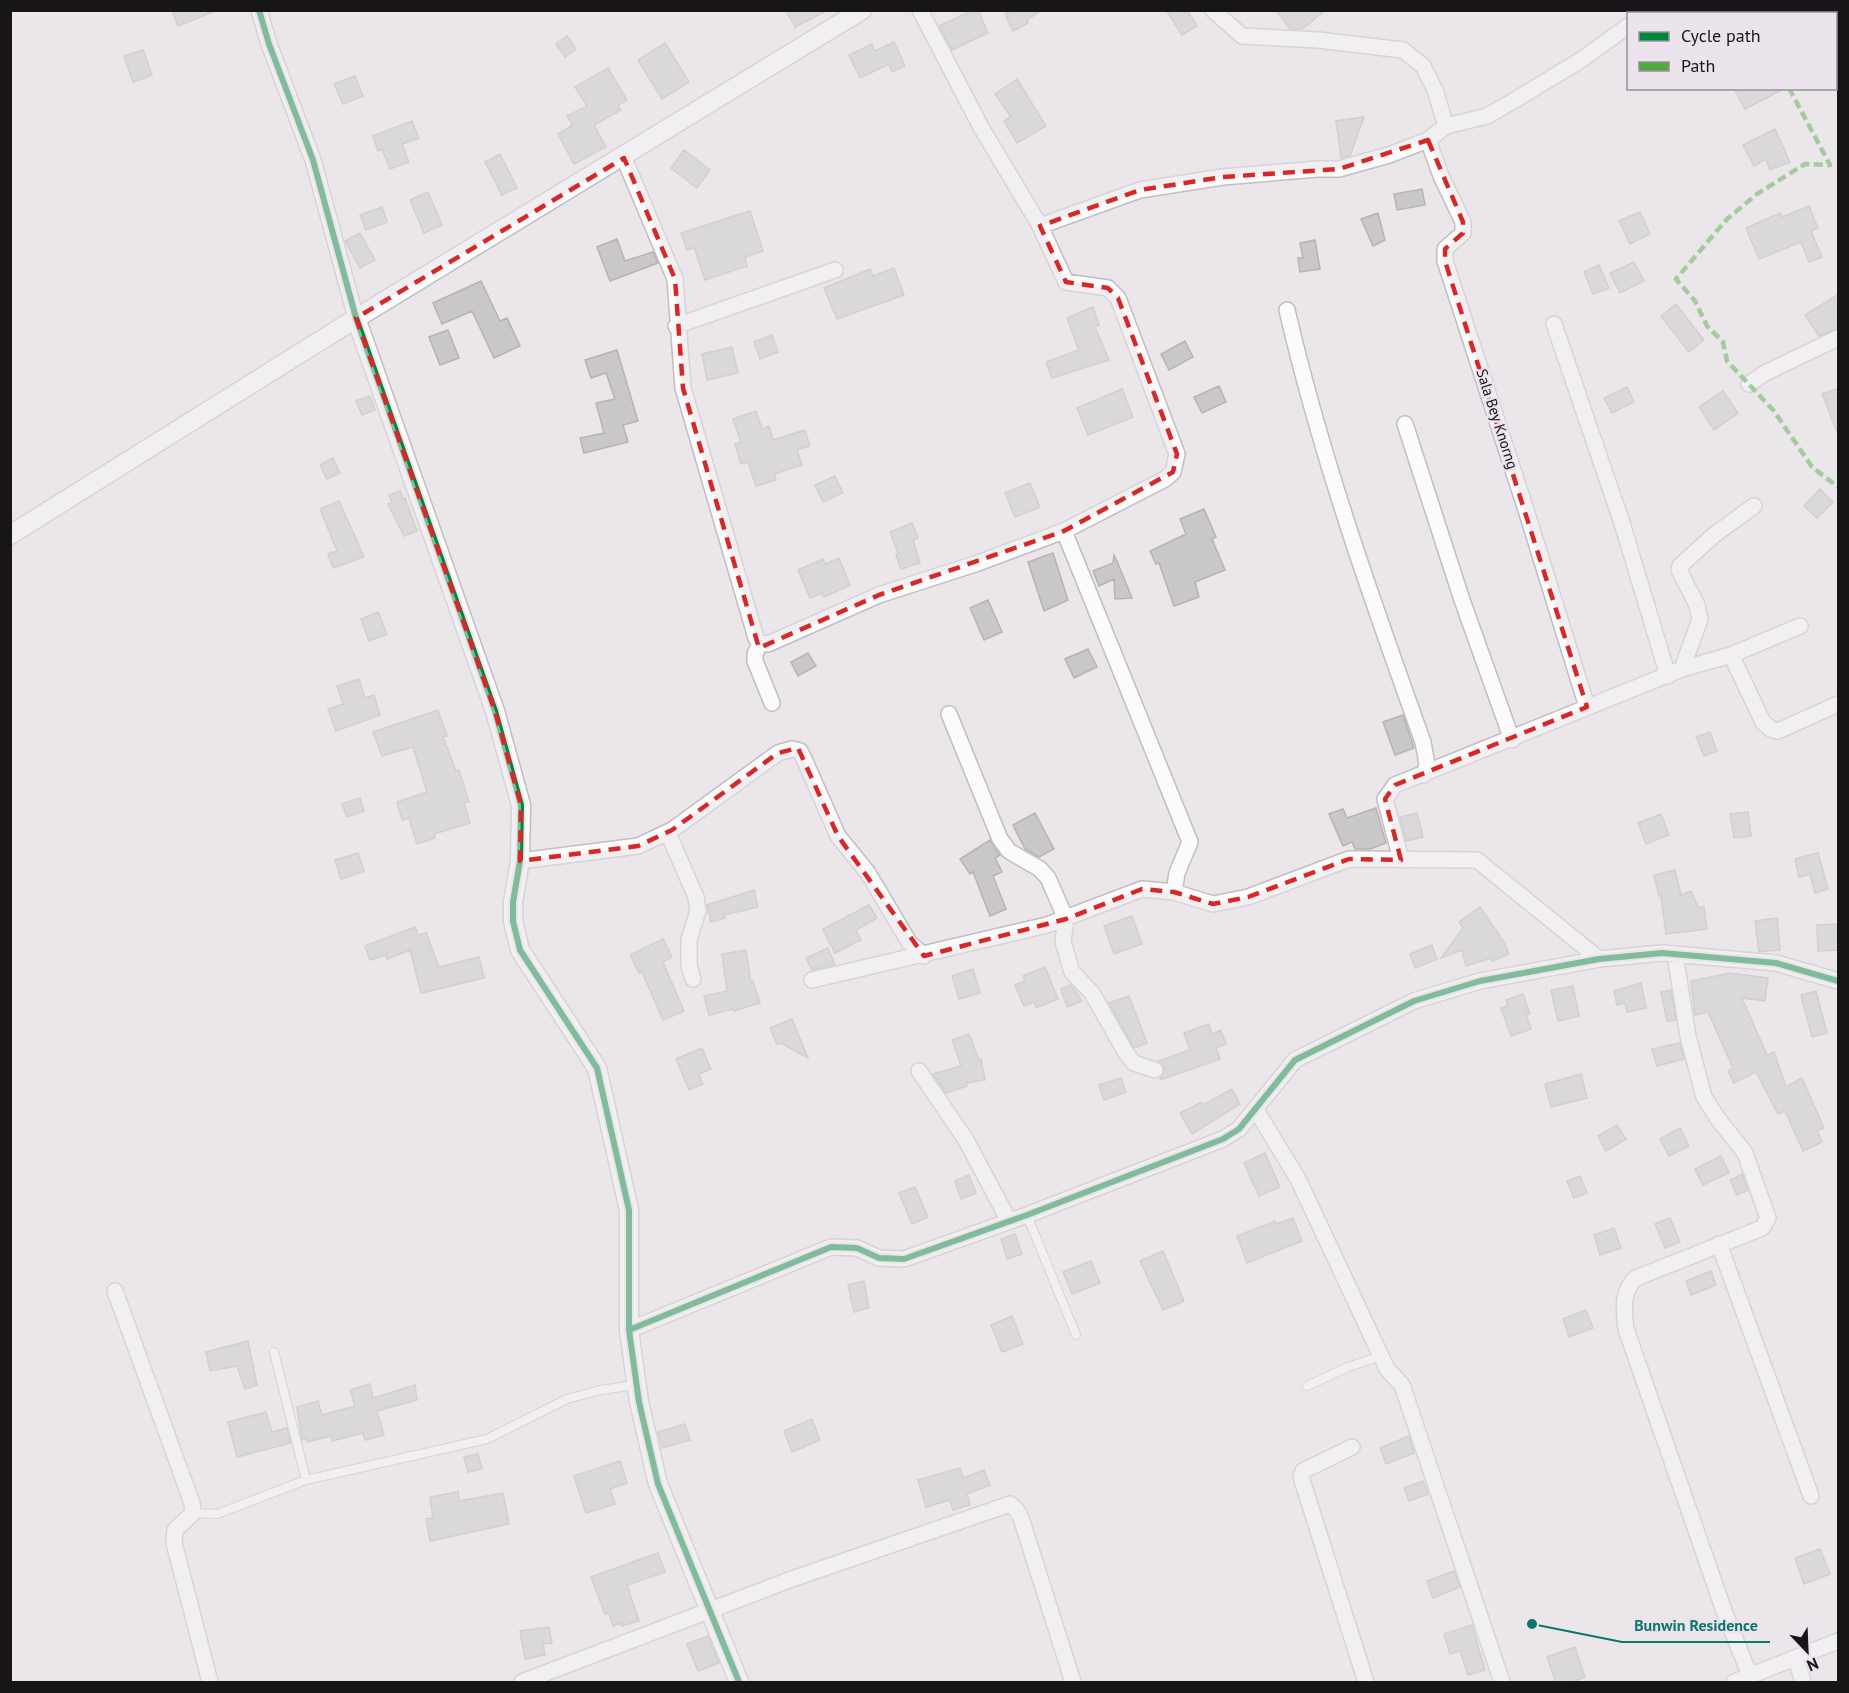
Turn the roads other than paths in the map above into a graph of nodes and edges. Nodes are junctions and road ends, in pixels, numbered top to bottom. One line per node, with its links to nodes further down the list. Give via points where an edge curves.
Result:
1 (259, 10): 12 (street, via 313,160)
2 (920, 10): 9 (street, via 982,129)
3 (1213, 10): 6 (street, via 1242,36 1403,50 1423,66 1436,90)
4 (861, 11): 8 (street)
5 (1627, 27): 6 (street, via 1487,116)
6 (1446, 126): 7 (street)
7 (1428, 140): 9 (street, via 1339,169 1223,177 1140,190); 27 (street, Sala Bey Knorng, via 1463,222 1463,233 1445,249 1445,261)
8 (624, 158): 12 (street); 14 (street, via 675,279)
9 (1040, 226): 19 (street, via 1066,282 1108,288 1118,298 1177,454 1173,472 1165,479)
10 (835, 270): 14 (street)
11 (1287, 310): 30 (street, via 1303,379 1353,543 1423,742 1427,764)
12 (352, 321): 20 (street); 33 (street, via 495,711 521,805)
13 (1554, 324): 24 (street)
14 (676, 326): 22 (street, via 687,408)
15 (1839, 338): 16 (street)
16 (1749, 384)
17 (1405, 424): 29 (street)
18 (1754, 506): 24 (street, via 1680,566 1700,619)
19 (1064, 531): 22 (street, via 879,595 773,642); 34 (street, via 1190,843 1177,873)
20 (10, 535)
21 (1800, 626): 23 (street)
22 (760, 643): 25 (street, via 755,660)
23 (1731, 655): 24 (street); 26 (street, via 1763,722 1771,729 1784,731)
24 (1675, 673): 27 (street)
25 (772, 703)
26 (1839, 704)
27 (1587, 707): 29 (street)
28 (949, 714): 35 (street, via 1000,839 1009,851 1044,873)
29 (1512, 740): 30 (street)
30 (1424, 776): 32 (street, via 1395,785 1384,799)
31 (668, 832): 33 (street, via 638,846); 37 (street, via 778,753 792,749 800,752 838,836 868,873 909,942); 39 (street, via 696,897 698,911 689,939)
32 (1401, 860): 34 (street, via 1349,859 1248,897 1213,904); 38 (street, via 1477,860)
33 (520, 861): 49 (street, via 513,902 520,950 597,1068 629,1210)
34 (1174, 892): 35 (street, via 1142,889)
35 (1066, 919): 37 (street); 42 (street, via 1063,942 1072,972 1092,993 1134,1063)
36 (1675, 954): 38 (street); 41 (street, via 1776,963); 47 (street, via 1688,1036 1704,1097 1745,1153 1768,1218 1762,1228)
37 (924, 956): 40 (street)
38 (1599, 959): 44 (street, via 1480,981 1414,1001 1295,1060)
39 (693, 979)
40 (812, 980)
41 (1839, 981)
42 (1155, 1070)
43 (919, 1071): 46 (street, via 966,1140)
44 (1256, 1110): 45 (street, via 1239,1129 1222,1139); 52 (street, via 1298,1179)
45 (1028, 1215): 46 (street); 50 (lane)
46 (1008, 1221): 49 (street, via 904,1259 879,1258 857,1248 831,1247)
47 (1719, 1244): 57 (street); 62 (street, via 1635,1278 1626,1291 1624,1312 1626,1329 1694,1527)
48 (115, 1291): 58 (street)
49 (629, 1330): 53 (street)
50 (1076, 1335)
51 (274, 1352): 56 (lane)
52 (1381, 1356): 54 (lane); 68 (street, via 1402,1385)
53 (636, 1385): 56 (lane, via 567,1399 487,1439); 59 (street, via 658,1484)
54 (1307, 1386)
55 (1352, 1447): 67 (street, via 1303,1471 1301,1477)
56 (306, 1479): 58 (lane, via 217,1514)
57 (1811, 1496)
58 (193, 1513): 63 (street, via 175,1530 174,1543)
59 (709, 1611): 64 (street); 65 (street); 66 (street, via 1010,1504 1021,1518)
60 (1839, 1641): 61 (street)
61 (1796, 1659): 62 (street); 70 (street)
62 (1750, 1676): 69 (street)
63 (210, 1683)
64 (522, 1683)
65 (740, 1683)
66 (1073, 1683)
67 (1366, 1683)
68 (1502, 1683)
69 (1734, 1683)
70 (1803, 1683)

